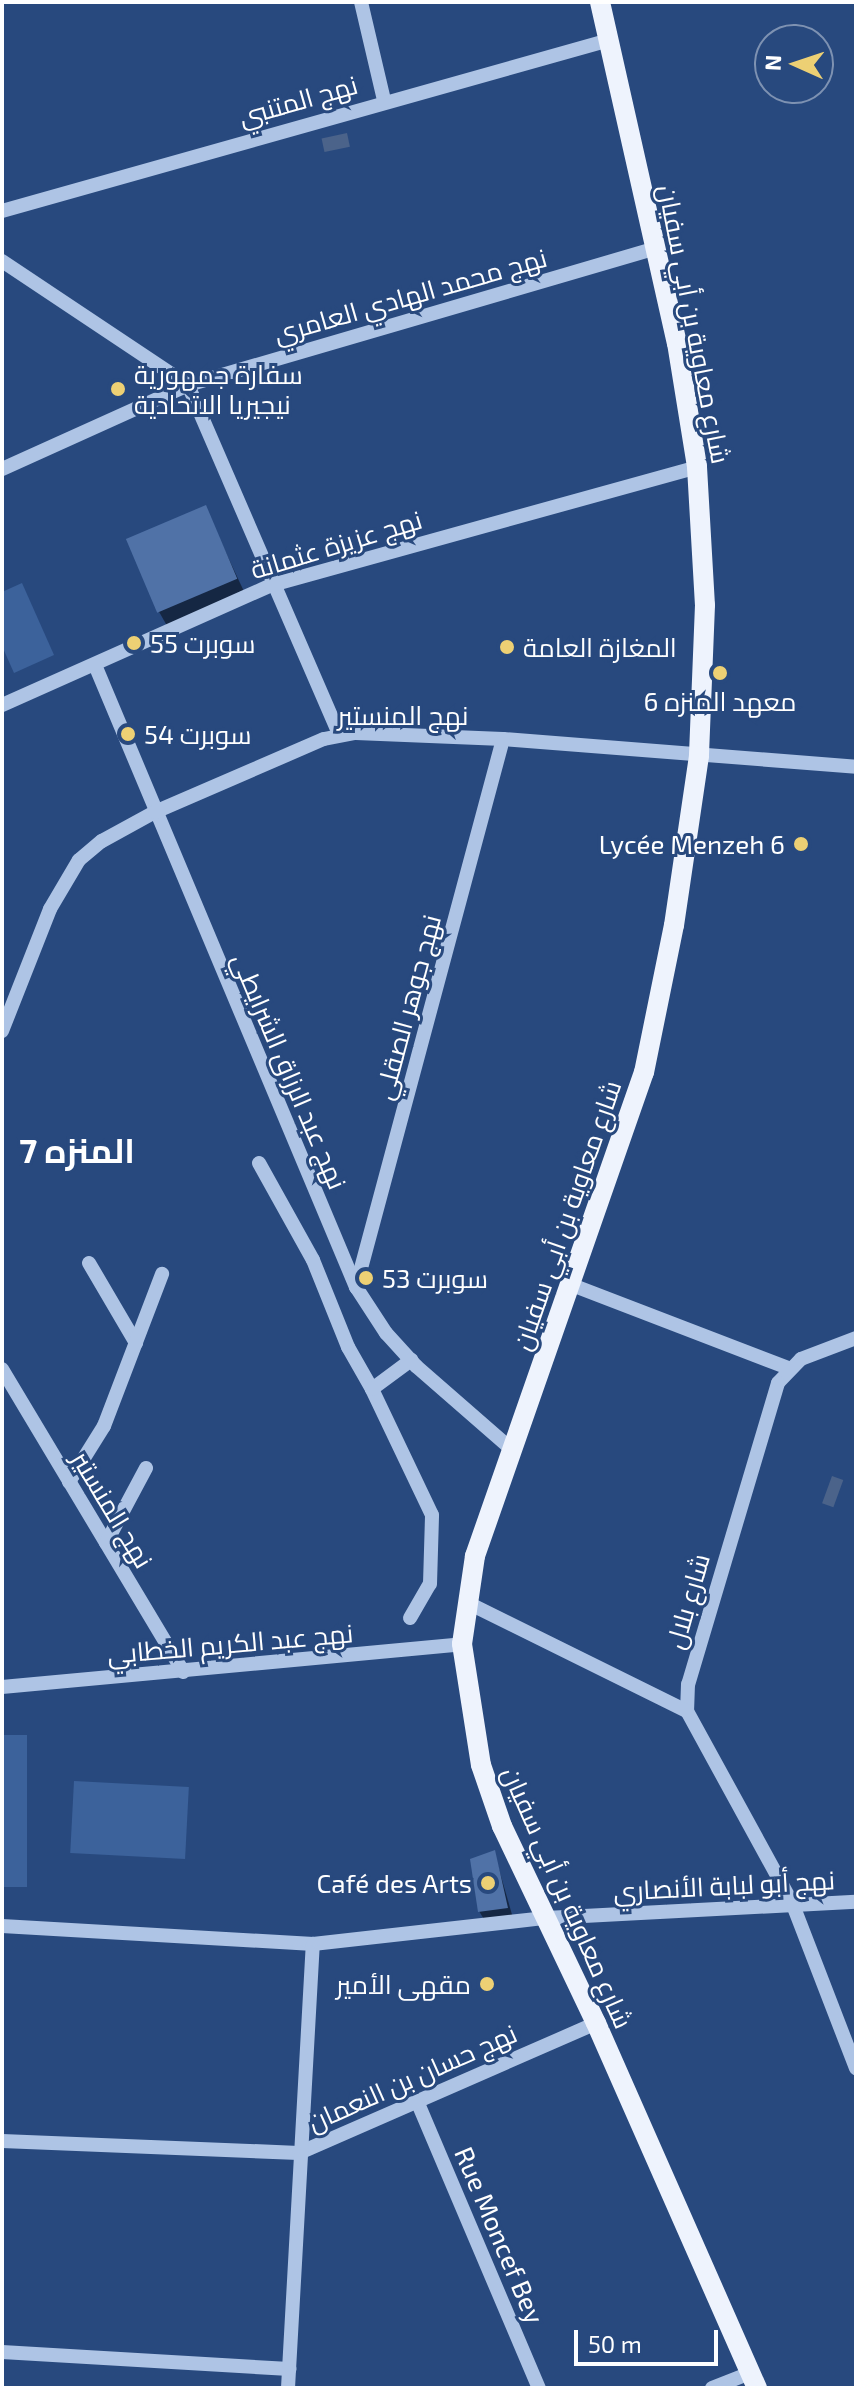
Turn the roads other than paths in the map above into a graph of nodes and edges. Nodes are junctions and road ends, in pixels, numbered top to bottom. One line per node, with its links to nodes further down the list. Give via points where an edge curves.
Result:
1 (361, 2): 4 (street)
2 (600, 2): 3 (main road, شارع معاوية بن أبي سفيان)
3 (609, 40): 4 (street, نهج المتنبي); 6 (main road, شارع معاوية بن أبي سفيان)
4 (384, 100): 5 (street, نهج المتنبي)
5 (2, 211)
6 (657, 248): 8 (street, نهج محمد الهادي العامري); 9 (main road, شارع معاوية بن أبي سفيان)
7 (5, 272): 8 (street)
8 (188, 385): 10 (street, نهج محمد الهادي العامري); 11 (street)
9 (697, 467): 11 (street, نهج عزيزة عثمانة); 16 (main road, شارع معاوية بن أبي سفيان, via 705,605)
10 (2, 469)
11 (272, 585): 12 (street, نهج عزيزة عثمانة); 14 (street)
12 (95, 665): 13 (street, نهج عزيزة عثمانة); 18 (street, نهج عبد الرزاق الشرايطي)
13 (2, 705)
14 (339, 734): 15 (street, نهج المنستير); 18 (street, نهج المنستير)
15 (503, 739): 16 (street, نهج المنستير); 24 (street, نهج جوهر الصقلي)
16 (699, 756): 17 (street, نهج المنستير); 23 (main road, شارع معاوية بن أبي سفيان, via 674,925 644,1072)
17 (856, 767)
18 (155, 812): 19 (street, نهج المنستير, via 102,841 62,882); 24 (street, نهج عبد الرزاق الشرايطي)
19 (2, 1031)
20 (259, 1163): 30 (street, via 313,1260 348,1347)
21 (89, 1263): 26 (street)
22 (162, 1274): 26 (street)
23 (572, 1285): 28 (street); 31 (main road, شارع معاوية بن أبي سفيان)
24 (356, 1287): 27 (street, نهج عبد الرزاق الشرايطي)
25 (856, 1338): 28 (street)
26 (136, 1343): 33 (street, via 104,1426)
27 (411, 1360): 30 (street); 31 (street, نهج عبد الرزاق الشرايطي)
28 (788, 1368): 40 (street, شارع بلال, via 778,1383 733,1529 688,1684)
29 (2, 1369): 33 (street, نهج المنستير)
30 (372, 1389): 36 (street, via 432,1515 430,1584)
31 (511, 1449): 35 (main road, شارع معاوية بن أبي سفيان)
32 (146, 1468): 34 (street)
33 (69, 1482): 34 (street, نهج المنستير)
34 (106, 1543): 38 (street, نهج المنستير)
35 (466, 1602): 37 (main road, شارع معاوية بن أبي سفيان); 40 (street)
36 (410, 1618)
37 (462, 1644): 38 (street, نهج عبد الكريم الخطابي); 43 (main road, شارع معاوية بن أبي سفيان, via 481,1765)
38 (183, 1672): 39 (street, نهج عبد الكريم الخطابي)
39 (2, 1687)
40 (687, 1711): 42 (street)
41 (856, 1902): 42 (street, نهج أبو لبابة الأنصاري)
42 (793, 1905): 43 (street, نهج أبو لبابة الأنصاري); 47 (street)
43 (546, 1918): 45 (street, نهج أبو لبابة الأنصاري); 46 (main road, شارع معاوية بن أبي سفيان)
44 (2, 1926): 45 (street, نهج أبو لبابة الأنصاري)
45 (313, 1944): 50 (street)
46 (596, 2023): 48 (street, نهج حسان بن النعمان); 53 (main road, شارع معاوية بن أبي سفيان)
47 (856, 2068)
48 (417, 2101): 50 (street, نهج حسان بن النعمان); 55 (street, Rue Moncef Bey)
49 (2, 2141): 50 (street, نهج حسان بن النعمان)
50 (299, 2153): 52 (street)
51 (2, 2352): 52 (street)
52 (289, 2369): 54 (street)
53 (754, 2380): 56 (street)
54 (288, 2388)
55 (539, 2388)
56 (712, 2388)

